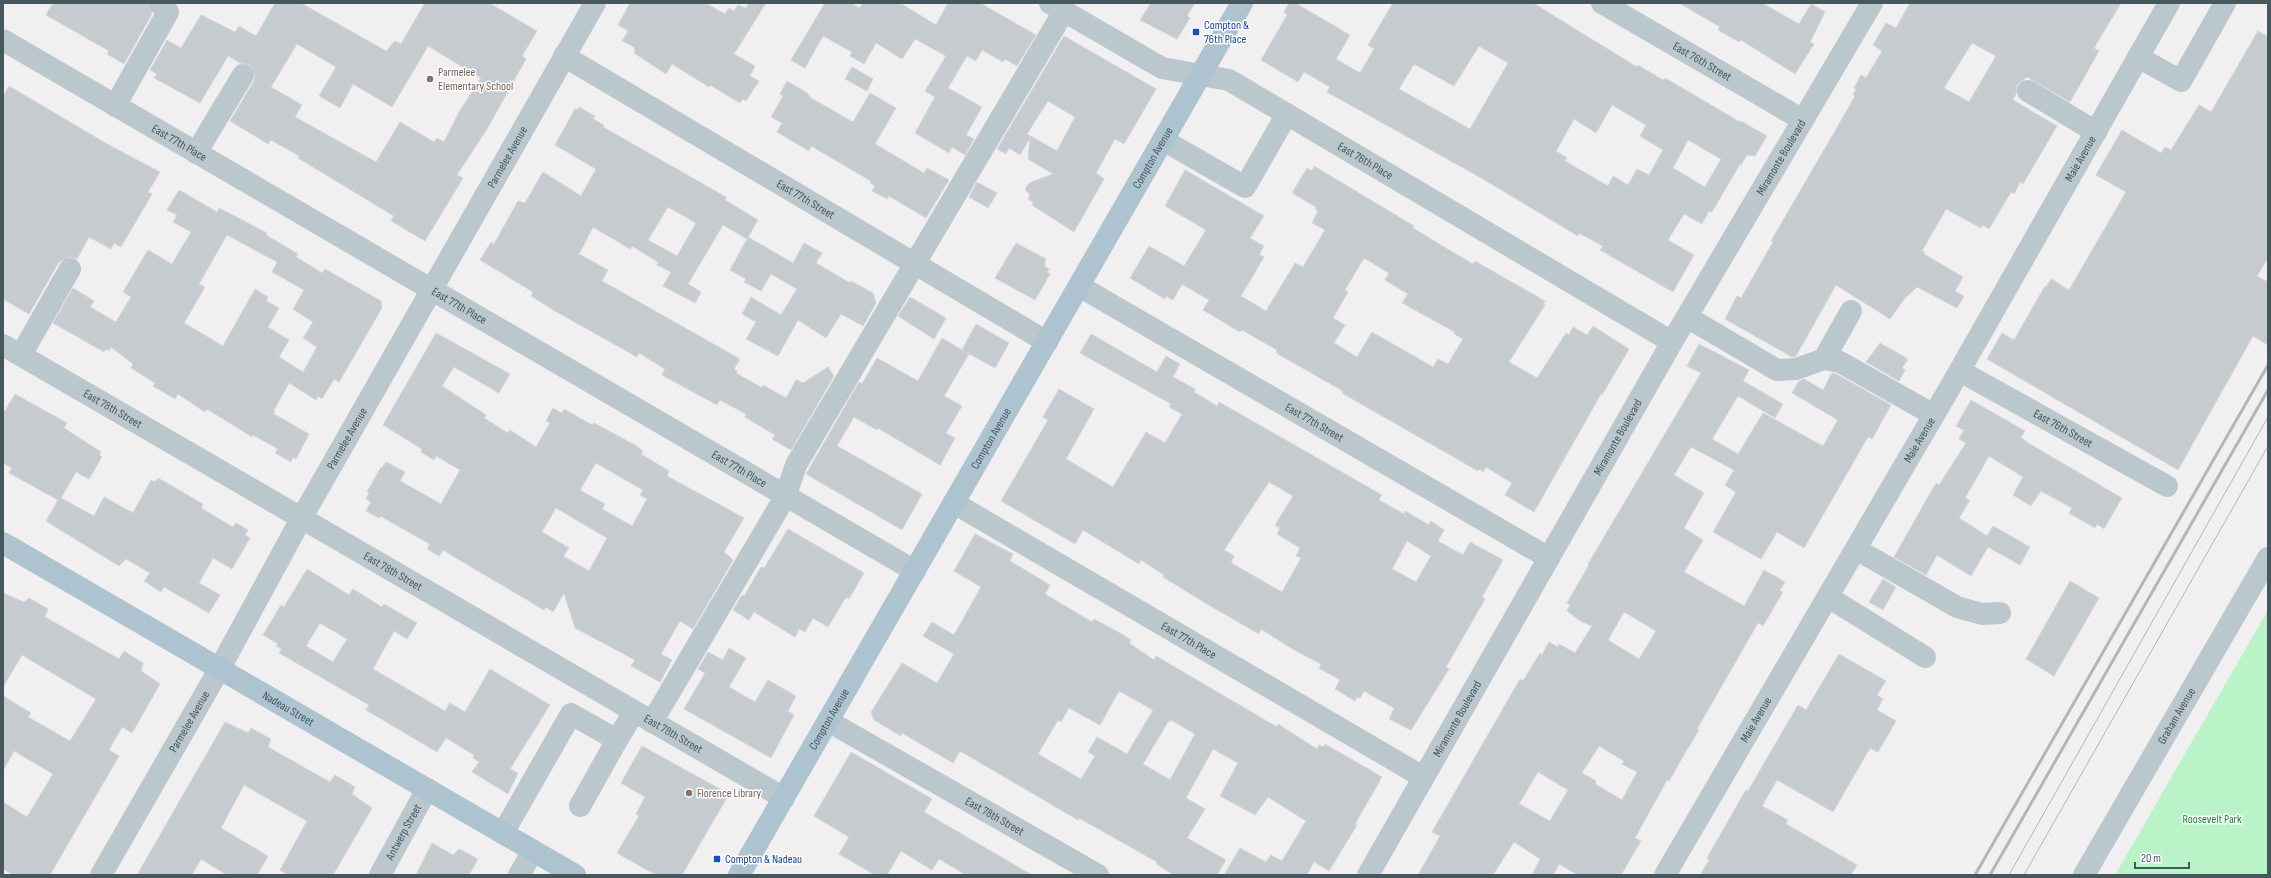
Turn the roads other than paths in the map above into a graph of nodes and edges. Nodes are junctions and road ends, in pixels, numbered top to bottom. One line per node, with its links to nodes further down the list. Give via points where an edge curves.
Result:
1 (159, 3): 15 (street, via 168,12)
2 (594, 3): 10 (street, Parmelee Avenue)
3 (1242, 3): 13 (main road, Compton Avenue)
4 (1602, 3): 17 (street, East 76th Street)
5 (1872, 3): 17 (street, Miramonte Boulevard)
6 (2169, 3): 11 (street, Maie Avenue)
7 (2225, 3): 11 (street, via 2181,81)
8 (1057, 7): 13 (street, East 76th Place, via 1162,68); 21 (street)
9 (3, 40): 15 (street, East 77th Place)
10 (564, 56): 21 (street, East 77th Street); 24 (street, Parmelee Avenue)
11 (2138, 57): 18 (street, Maie Avenue)
12 (243, 75): 20 (street)
13 (1201, 75): 16 (street, East 76th Place, via 1229,80); 19 (main road, Compton Avenue)
14 (2028, 91): 18 (street)
15 (115, 106): 20 (street, East 77th Place)
16 (1287, 114): 19 (street, via 1245,187); 28 (street, East 76th Place)
17 (1803, 120): 26 (street, Miramonte Boulevard)
18 (2096, 132): 31 (street, Maie Avenue)
19 (1163, 140): 23 (main road, Compton Avenue)
20 (196, 153): 24 (street, East 77th Place)
21 (915, 265): 27 (street, East 77th Street); 34 (street, via 796,465)
22 (70, 269): 29 (street)
23 (1079, 286): 27 (main road, Compton Avenue); 39 (street, East 77th Street)
24 (430, 290): 34 (street, East 77th Place); 36 (street, Parmelee Avenue)
25 (1851, 311): 30 (street)
26 (1686, 317): 28 (street, Miramonte Boulevard); 30 (street, via 1777,370 1796,369)
27 (1047, 342): 35 (main road, Compton Avenue)
28 (1672, 342): 39 (street, Miramonte Boulevard)
29 (12, 350): 36 (street, East 78th Street)
30 (1824, 359): 32 (street, via 1840,362)
31 (1960, 371): 32 (street, Maie Avenue); 33 (street, East 76th Street)
32 (1934, 414): 38 (street, Maie Avenue)
33 (2167, 486)
34 (785, 496): 41 (street, East 77th Place); 46 (street)
35 (954, 503): 41 (main road, Compton Avenue); 49 (street, East 77th Place)
36 (301, 519): 45 (street, Parmelee Avenue); 46 (street, East 78th Street)
37 (3, 542): 45 (main road, Nadeau Street)
38 (1856, 549): 42 (street, Maie Avenue); 43 (street, via 1957,607 1982,614)
39 (1549, 558): 49 (street, Miramonte Boulevard)
40 (2268, 558): 63 (street, Graham Avenue)
41 (915, 572): 47 (main road, Compton Avenue)
42 (1828, 596): 44 (street); 62 (street, Maie Avenue)
43 (2000, 613)
44 (1925, 656)
45 (220, 668): 50 (main road, Nadeau Street); 55 (street, Parmelee Avenue)
46 (643, 717): 48 (street); 51 (street, East 78th Street)
47 (828, 722): 51 (main road, Compton Avenue); 60 (street, East 78th Street)
48 (617, 740): 52 (street); 53 (street, via 571,714)
49 (1424, 777): 61 (street, Miramonte Boulevard)
50 (427, 789): 53 (main road, Nadeau Street); 56 (street, Antwerp Street)
51 (784, 798): 59 (main road, Compton Avenue)
52 (580, 806)
53 (503, 833): 54 (main road, Nadeau Street)
54 (533, 851): 57 (street); 58 (main road, Nadeau Street)
55 (101, 875)
56 (380, 875)
57 (519, 875)
58 (575, 875)
59 (739, 875)
60 (1098, 875)
61 (1368, 875)
62 (1665, 875)
63 (2084, 875)

